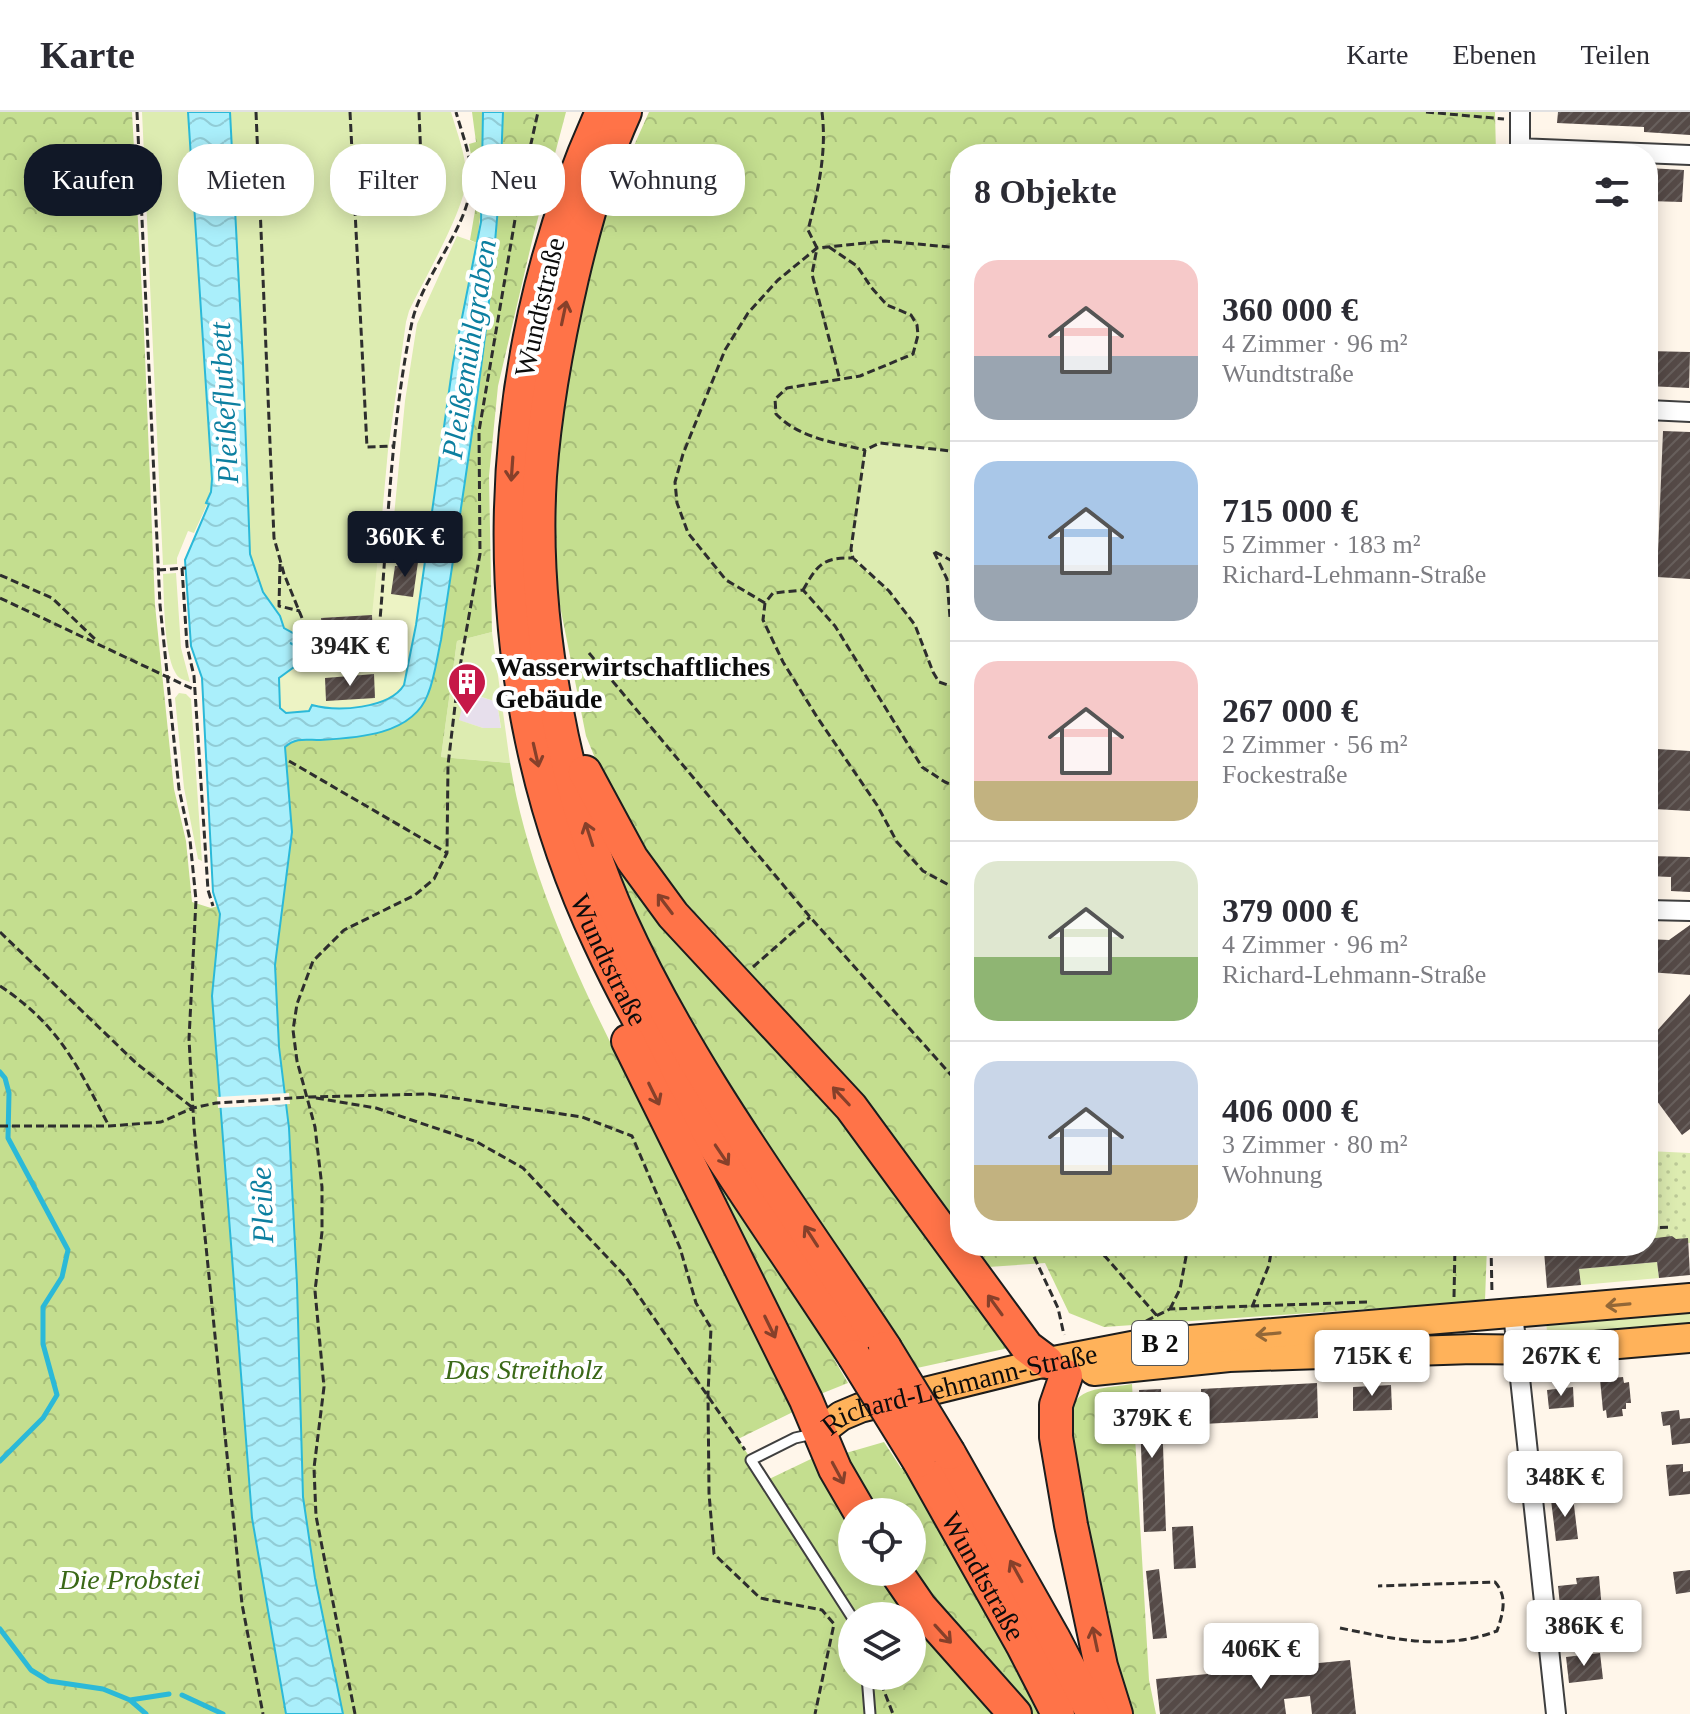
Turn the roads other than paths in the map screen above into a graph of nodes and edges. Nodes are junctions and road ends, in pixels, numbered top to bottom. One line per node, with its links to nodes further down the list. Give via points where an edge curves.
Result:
1 (579, 112): 7 (highway)
2 (618, 115): 7 (highway, Wundtstraße, via 585,148); 10 (highway, Wundtstraße, one-way to 2, via 542,595 540,478 561,328)
3 (1520, 116): 4 (street)
4 (1520, 144)
5 (1658, 154): 6 (street)
6 (1690, 155)
7 (550, 250): 13 (highway, Wundtstraße, one-way to 13, via 520,392 512,471 513,595 523,692 544,788)
8 (1658, 410): 9 (street)
9 (1690, 412)
10 (558, 717): 14 (highway, one-way to 10, via 851,1107 673,915 632,859); 20 (highway, Wundtstraße, one-way to 10, via 716,1094 620,920 577,795)
11 (1658, 910): 12 (street)
12 (1690, 911)
13 (599, 942): 20 (highway, Wundtstraße, one-way to 20, via 666,1068); 22 (highway, one-way to 22, via 628,1042)
14 (950, 1242)
15 (960, 1256): 21 (highway, one-way to 15, via 1027,1347)
16 (1690, 1298): 17 (main road, Richard-Lehmann-Straße / B 2, one-way to 17)
17 (1502, 1307): 19 (street); 21 (main road, Richard-Lehmann-Straße / B 2, one-way to 21, via 1142,1344)
18 (1690, 1338): 19 (main road, Richard-Lehmann-Straße / B 2)
19 (1515, 1349): 21 (main road, Richard-Lehmann-Straße / B 2, via 1229,1357 1113,1368); 33 (street)
20 (870, 1352): 23 (highway, Wundtstraße, bridge)
21 (1059, 1359): 22 (main road, Richard-Lehmann-Straße / B 2, via 860,1408); 32 (highway, one-way to 21, via 1101,1666 1056,1437)
22 (820, 1432): 24 (highway, one-way to 24); 26 (lane, via 751,1460)
23 (934, 1457): 30 (highway, Wundtstraße); 31 (highway, Wundtstraße, one-way to 23, via 1053,1637)
24 (852, 1498)
25 (906, 1586): 29 (highway, one-way to 29)
26 (842, 1602)
27 (868, 1690): 28 (lane)
28 (870, 1714)
29 (1015, 1714)
30 (1058, 1714)
31 (1093, 1714)
32 (1116, 1714)
33 (1556, 1714)

